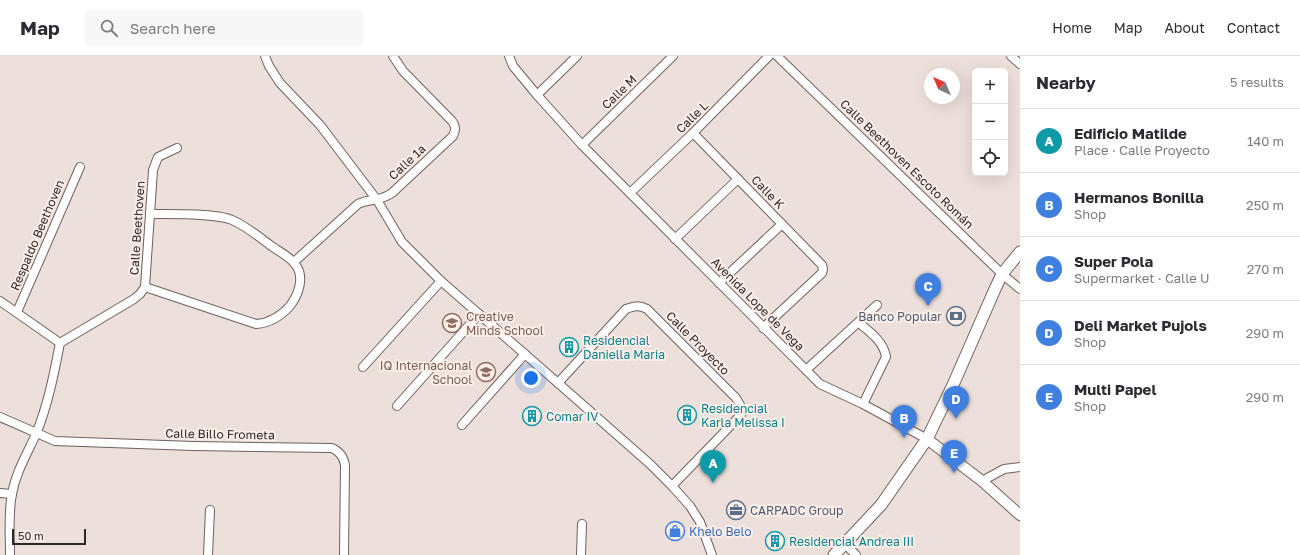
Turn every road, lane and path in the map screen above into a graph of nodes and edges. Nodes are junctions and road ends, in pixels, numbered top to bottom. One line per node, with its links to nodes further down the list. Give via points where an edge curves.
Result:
1 (265, 56): 17 (street, via 280,83 320,125)
2 (393, 56): 17 (street, Calle 1a, via 403,71 452,121 455,132 392,193)
3 (510, 56): 10 (street, Avenida Lope de Vega, via 513,66)
4 (577, 56): 10 (street)
5 (673, 56): 12 (street, Calle M)
6 (770, 56): 11 (street, Calle L)
7 (777, 56): 23 (street, Calle Beethoven Escoto Román)
8 (1011, 56): 9 (street)
9 (1020, 64)
10 (537, 95): 12 (street, Avenida Lope de Vega)
11 (693, 133): 15 (street, Calle K); 16 (street, Calle L)
12 (582, 145): 16 (street, Avenida Lope de Vega)
13 (177, 148): 18 (street, Calle Beethoven, via 162,154 154,165)
14 (80, 167): 30 (street, Respaldo Beethoven)
15 (738, 180): 19 (street, Calle K); 20 (street)
16 (630, 193): 20 (street, Avenida Lope de Vega)
17 (377, 200): 22 (street, Calle 1a, via 365,200 358,204); 24 (street, via 402,242)
18 (150, 214): 22 (street, via 230,219 246,226); 26 (street, Calle Beethoven)
19 (782, 224): 25 (street); 33 (street, Calle K, via 823,269 822,273)
20 (675, 239): 25 (street, Avenida Lope de Vega)
21 (1020, 252): 23 (main road)
22 (294, 262): 26 (street, via 300,274 298,292 286,310 263,324 248,322)
23 (1002, 274): 27 (street, Calle Beethoven Escoto Román); 44 (main road)
24 (441, 281): 31 (street); 36 (street)
25 (719, 283): 33 (street, Avenida Lope de Vega)
26 (145, 287): 34 (street, Calle Beethoven, via 134,299)
27 (1020, 289)
28 (0, 301): 30 (street)
29 (877, 305): 32 (street)
30 (17, 312): 34 (street)
31 (479, 314): 35 (street); 40 (street)
32 (860, 323): 37 (street); 39 (street, via 882,344 886,357)
33 (764, 328): 37 (street, Avenida Lope de Vega)
34 (60, 343): 43 (street, via 52,386)
35 (525, 354): 38 (street); 42 (street)
36 (363, 367)
37 (806, 370): 39 (street, Avenida Lope de Vega, via 820,384)
38 (558, 383): 47 (street); 47 (street, Calle Proyecto, via 626,309 634,306 647,309 736,398 742,412)
39 (863, 404): 44 (street, Avenida Lope de Vega)
40 (397, 406)
41 (0, 417): 43 (street, Calle Billo Frometa)
42 (462, 425)
43 (36, 434): 49 (street, via 18,471); 56 (street, Calle Billo Frometa, via 55,441 91,443 332,448 343,457 345,465)
44 (927, 439): 46 (street, Avenida Lope de Vega); 53 (main road, via 881,504)
45 (1020, 467): 46 (street, via 1004,469)
46 (982, 481): 51 (street, Avenida Lope de Vega)
47 (672, 486): 58 (street, via 700,522)
48 (0, 493): 49 (street)
49 (12, 494): 54 (street)
50 (210, 510): 55 (street)
51 (1020, 515)
52 (582, 524): 57 (street)
53 (846, 544): 59 (main road); 60 (street)
54 (10, 555)
55 (208, 555)
56 (344, 555)
57 (581, 555)
58 (712, 555)
59 (834, 555)
60 (856, 555)

